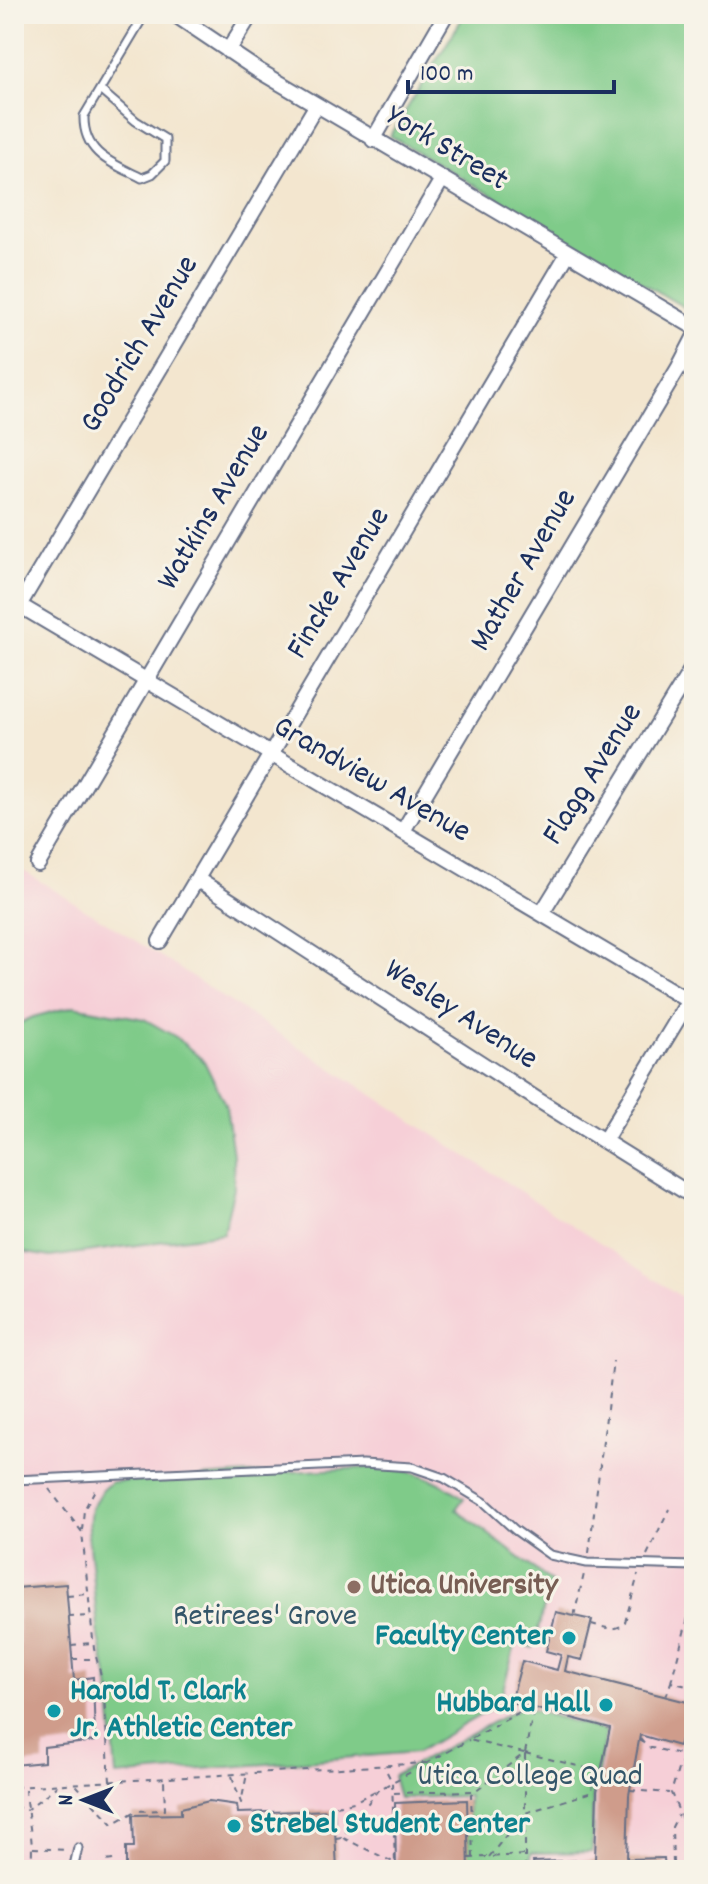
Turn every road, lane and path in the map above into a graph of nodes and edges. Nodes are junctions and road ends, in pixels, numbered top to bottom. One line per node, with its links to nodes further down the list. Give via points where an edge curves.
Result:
1 (145, 14): 6 (lane)
2 (174, 14): 5 (street, York Street)
3 (251, 14): 5 (street)
4 (446, 14): 8 (street)
5 (228, 51): 7 (street, York Street)
6 (100, 90): 6 (lane, via 84,116 89,146 142,178 152,174 165,161 165,139)
7 (316, 106): 8 (street, York Street); 13 (street, Goodrich Avenue)
8 (373, 140): 9 (street, York Street)
9 (441, 181): 10 (street, York Street); 15 (street, Watkins Avenue)
10 (567, 255): 11 (street, York Street); 16 (street, Fincke Avenue)
11 (694, 327)
12 (694, 338): 17 (street, Mather Avenue)
13 (17, 610): 15 (street, Grandview Avenue)
14 (694, 665): 20 (street, Flagg Avenue)
15 (146, 681): 16 (street, Grandview Avenue); 18 (street, Watkins Avenue)
16 (271, 755): 17 (street, Grandview Avenue); 19 (street, Fincke Avenue)
17 (403, 831): 20 (street, Grandview Avenue)
18 (38, 864)
19 (197, 879): 21 (street, Fincke Avenue); 23 (street, Wesley Avenue)
20 (542, 913): 22 (street, Grandview Avenue)
21 (160, 941)
22 (692, 999): 23 (street)
23 (604, 1141): 24 (street, Wesley Avenue)
24 (694, 1197)
25 (613, 1361): 31 (path)
26 (108, 1476): 27 (lane); 30 (path, via 84,1510); 31 (lane, via 363,1464 412,1467 444,1478 484,1502 550,1555)
27 (35, 1479): 28 (lane); 30 (path)
28 (14, 1480)
29 (669, 1509): 32 (path)
30 (82, 1532): 34 (path)
31 (587, 1563): 32 (lane); 38 (path)
32 (642, 1563): 33 (lane); 40 (path, via 621,1628)
33 (694, 1566)
34 (88, 1594): 36 (path); 37 (path)
35 (694, 1595): 45 (path)
36 (67, 1596)
37 (91, 1616): 39 (path); 41 (path)
38 (574, 1616)
39 (68, 1617)
40 (591, 1624)
41 (93, 1642): 42 (path); 44 (path)
42 (71, 1645)
43 (72, 1659): 44 (path)
44 (96, 1659): 61 (path, via 103,1683)
45 (671, 1682): 46 (path); 47 (path)
46 (694, 1688)
47 (666, 1697)
48 (529, 1707): 52 (path)
49 (534, 1708): 54 (path)
50 (694, 1738): 55 (path)
51 (640, 1739): 55 (path, via 647,1747)
52 (469, 1740): 54 (path); 56 (path)
53 (694, 1752): 55 (path)
54 (525, 1753): 69 (path); 75 (path); 75 (path, via 594,1770 592,1792)
55 (690, 1756): 71 (path, via 679,1766)
56 (426, 1763): 57 (path); 62 (path)
57 (383, 1765): 58 (path); 62 (path)
58 (247, 1774): 59 (path); 59 (path, via 241,1803)
59 (232, 1775): 60 (path)
60 (164, 1779): 61 (path); 63 (path, via 165,1810 136,1811 113,1824)
61 (110, 1782): 63 (path)
62 (392, 1782): 67 (path); 70 (path)
63 (76, 1784): 64 (path)
64 (58, 1785): 66 (path); 74 (path)
65 (14, 1787): 66 (path)
66 (25, 1787): 74 (path)
67 (378, 1790): 73 (path); 78 (path)
68 (630, 1790): 71 (path)
69 (475, 1791): 70 (path); 83 (path, via 471,1858)
70 (392, 1793): 78 (path, via 395,1863)
71 (671, 1793): 76 (path)
72 (14, 1806): 74 (path)
73 (336, 1806)
74 (26, 1810): 80 (path)
75 (525, 1813): 82 (path); 83 (path)
76 (679, 1813): 77 (path); 85 (path, via 672,1827)
77 (694, 1826)
78 (342, 1837): 79 (path)
79 (336, 1838)
80 (32, 1848): 81 (path); 86 (path)
81 (78, 1848): 87 (lane)
82 (525, 1855): 83 (path); 89 (path)
83 (489, 1857)
84 (119, 1859): 88 (path, via 106,1861)
85 (673, 1864)
86 (29, 1870)
87 (73, 1870)
88 (100, 1870)
89 (525, 1870)

